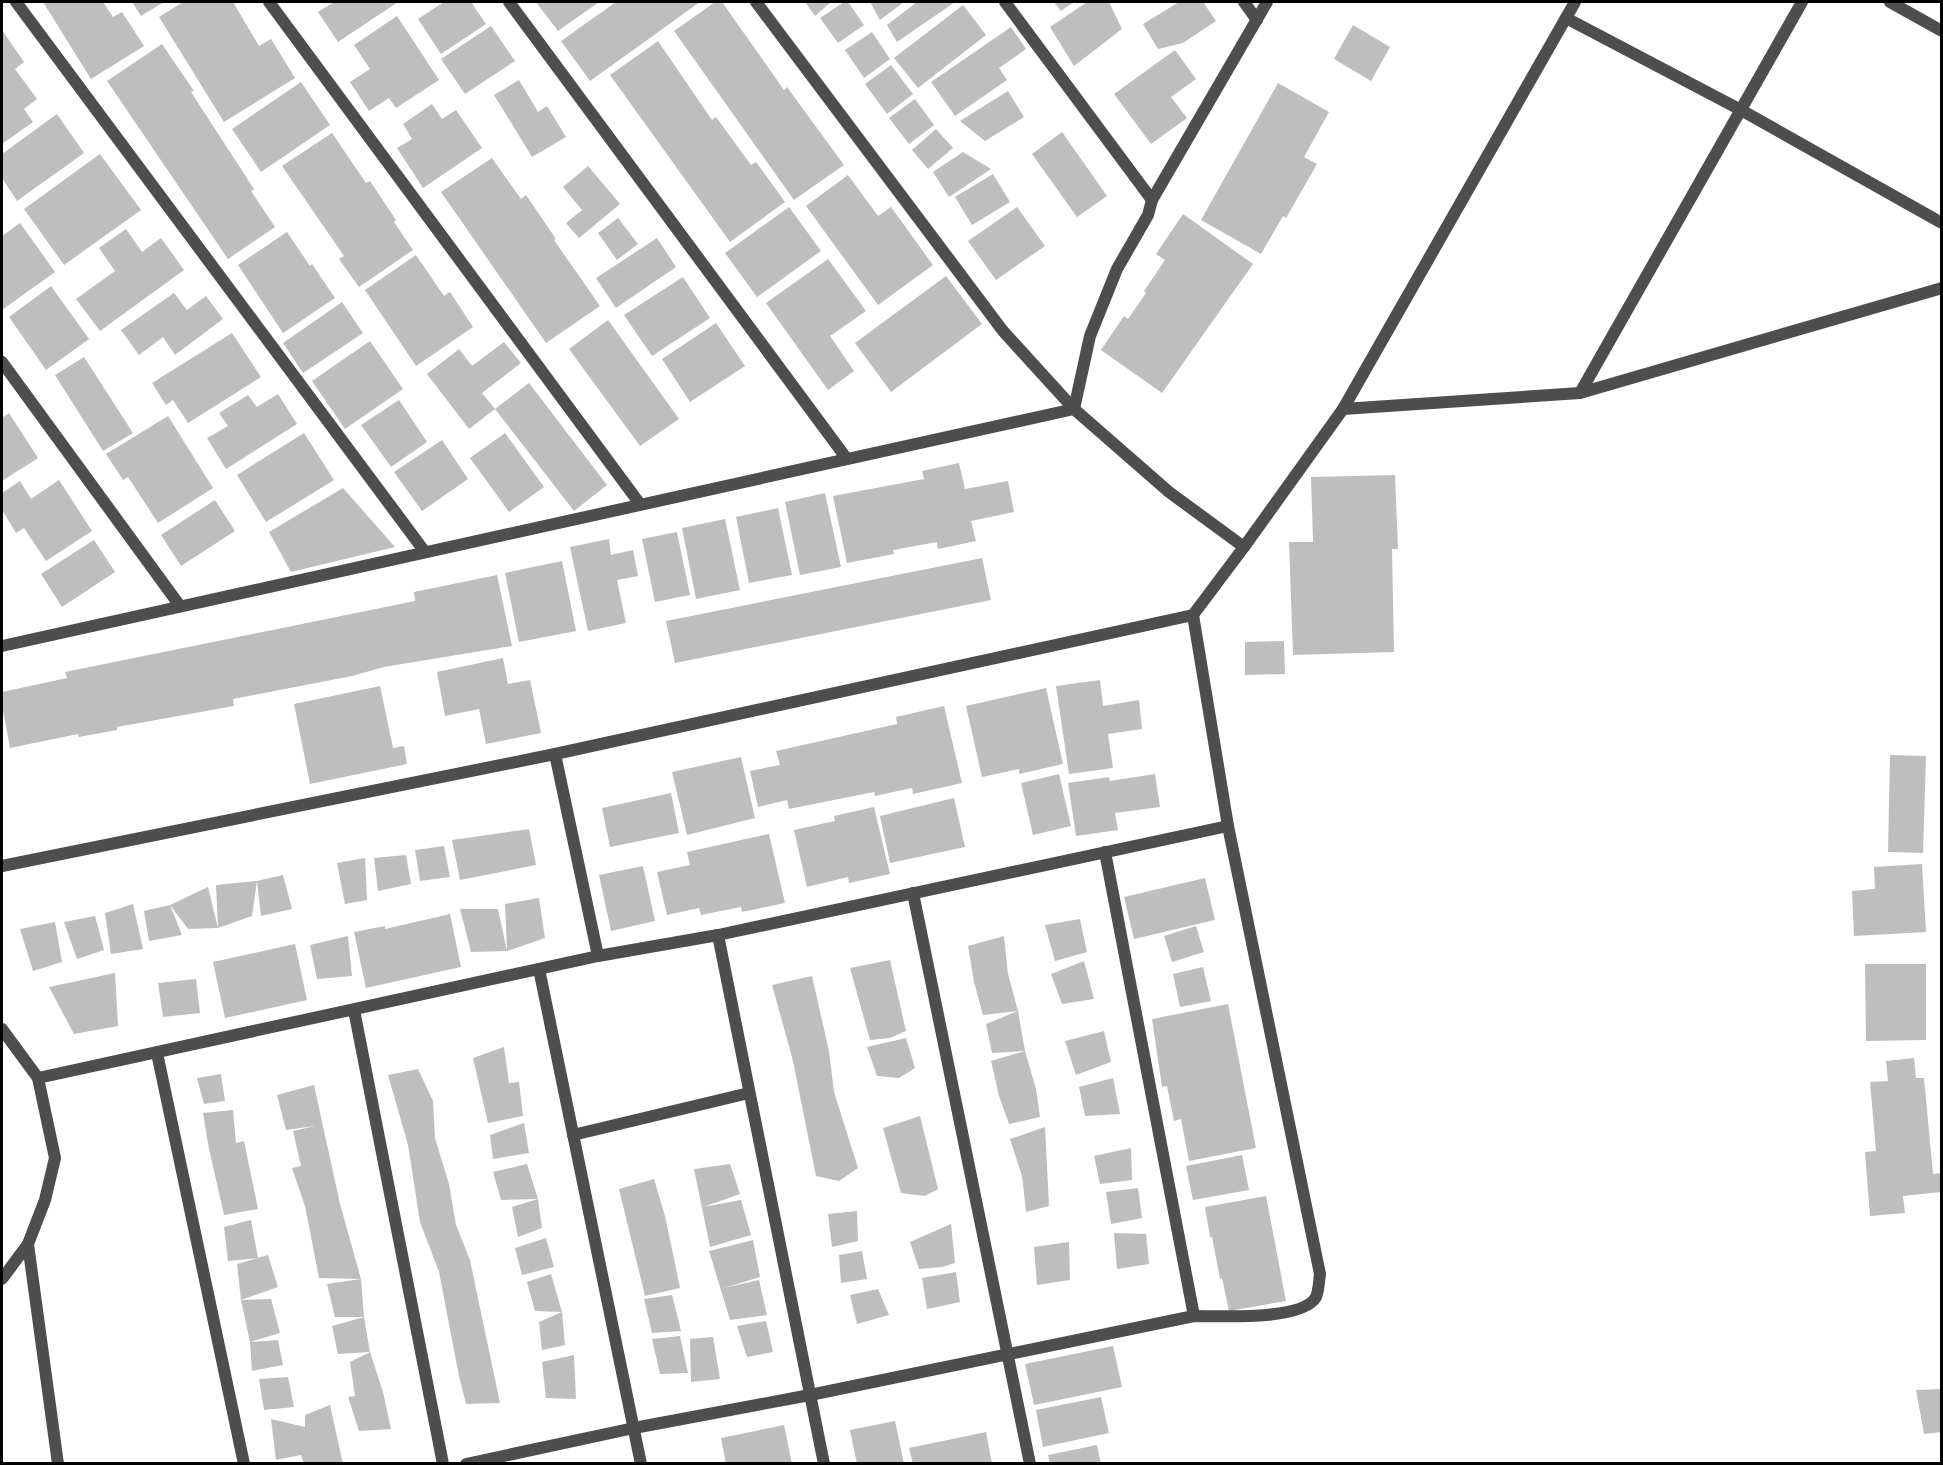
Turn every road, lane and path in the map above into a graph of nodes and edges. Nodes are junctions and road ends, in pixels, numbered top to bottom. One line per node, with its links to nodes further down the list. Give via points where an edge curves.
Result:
1 (16, 2): 25 (street)
2 (269, 2): 23 (street)
3 (509, 2): 22 (street)
4 (756, 2): 20 (street, via 1003,331)
5 (1005, 2): 15 (street)
6 (1244, 2): 12 (street)
7 (1267, 2): 12 (street)
8 (1575, 2): 11 (street)
9 (1802, 2): 14 (street)
10 (1890, 2): 13 (street)
11 (1566, 18): 14 (street); 21 (street)
12 (1257, 20): 15 (street)
13 (1941, 31)
14 (1741, 110): 16 (street); 19 (street)
15 (1152, 200): 20 (street, via 1148,215 1117,269 1090,336)
16 (1941, 223)
17 (1941, 288): 19 (street)
18 (2, 362): 26 (street)
19 (1580, 393): 21 (street)
20 (1074, 409): 22 (street); 24 (street, via 1169,492)
21 (1343, 409): 24 (street)
22 (847, 459): 23 (street)
23 (640, 504): 25 (street)
24 (1244, 547): 27 (street)
25 (425, 552): 26 (street)
26 (180, 606): 28 (street)
27 (1193, 615): 29 (street); 30 (street)
28 (2, 646)
29 (555, 754): 32 (street); 35 (street)
30 (1228, 826): 31 (street); 45 (street, via 1320,1274 1315,1298 1290,1312)
31 (1105, 852): 33 (street); 45 (street)
32 (2, 866)
33 (913, 893): 34 (street); 46 (street)
34 (718, 935): 35 (street); 41 (street)
35 (598, 956): 36 (street)
36 (539, 969): 37 (street); 42 (street)
37 (354, 1010): 39 (street); 51 (street)
38 (2, 1029): 40 (street)
39 (157, 1053): 40 (street); 50 (street)
40 (38, 1078): 43 (street, via 55,1158 45,1200)
41 (749, 1093): 42 (street); 47 (street)
42 (573, 1135): 48 (street)
43 (28, 1244): 44 (street); 49 (street)
44 (2, 1278)
45 (1194, 1316): 46 (street)
46 (1008, 1354): 47 (street); 55 (street)
47 (810, 1395): 48 (street); 54 (street)
48 (634, 1428): 52 (street); 53 (street)
49 (58, 1464)
50 (244, 1464)
51 (442, 1464)
52 (466, 1464)
53 (641, 1464)
54 (824, 1464)
55 (1030, 1464)

